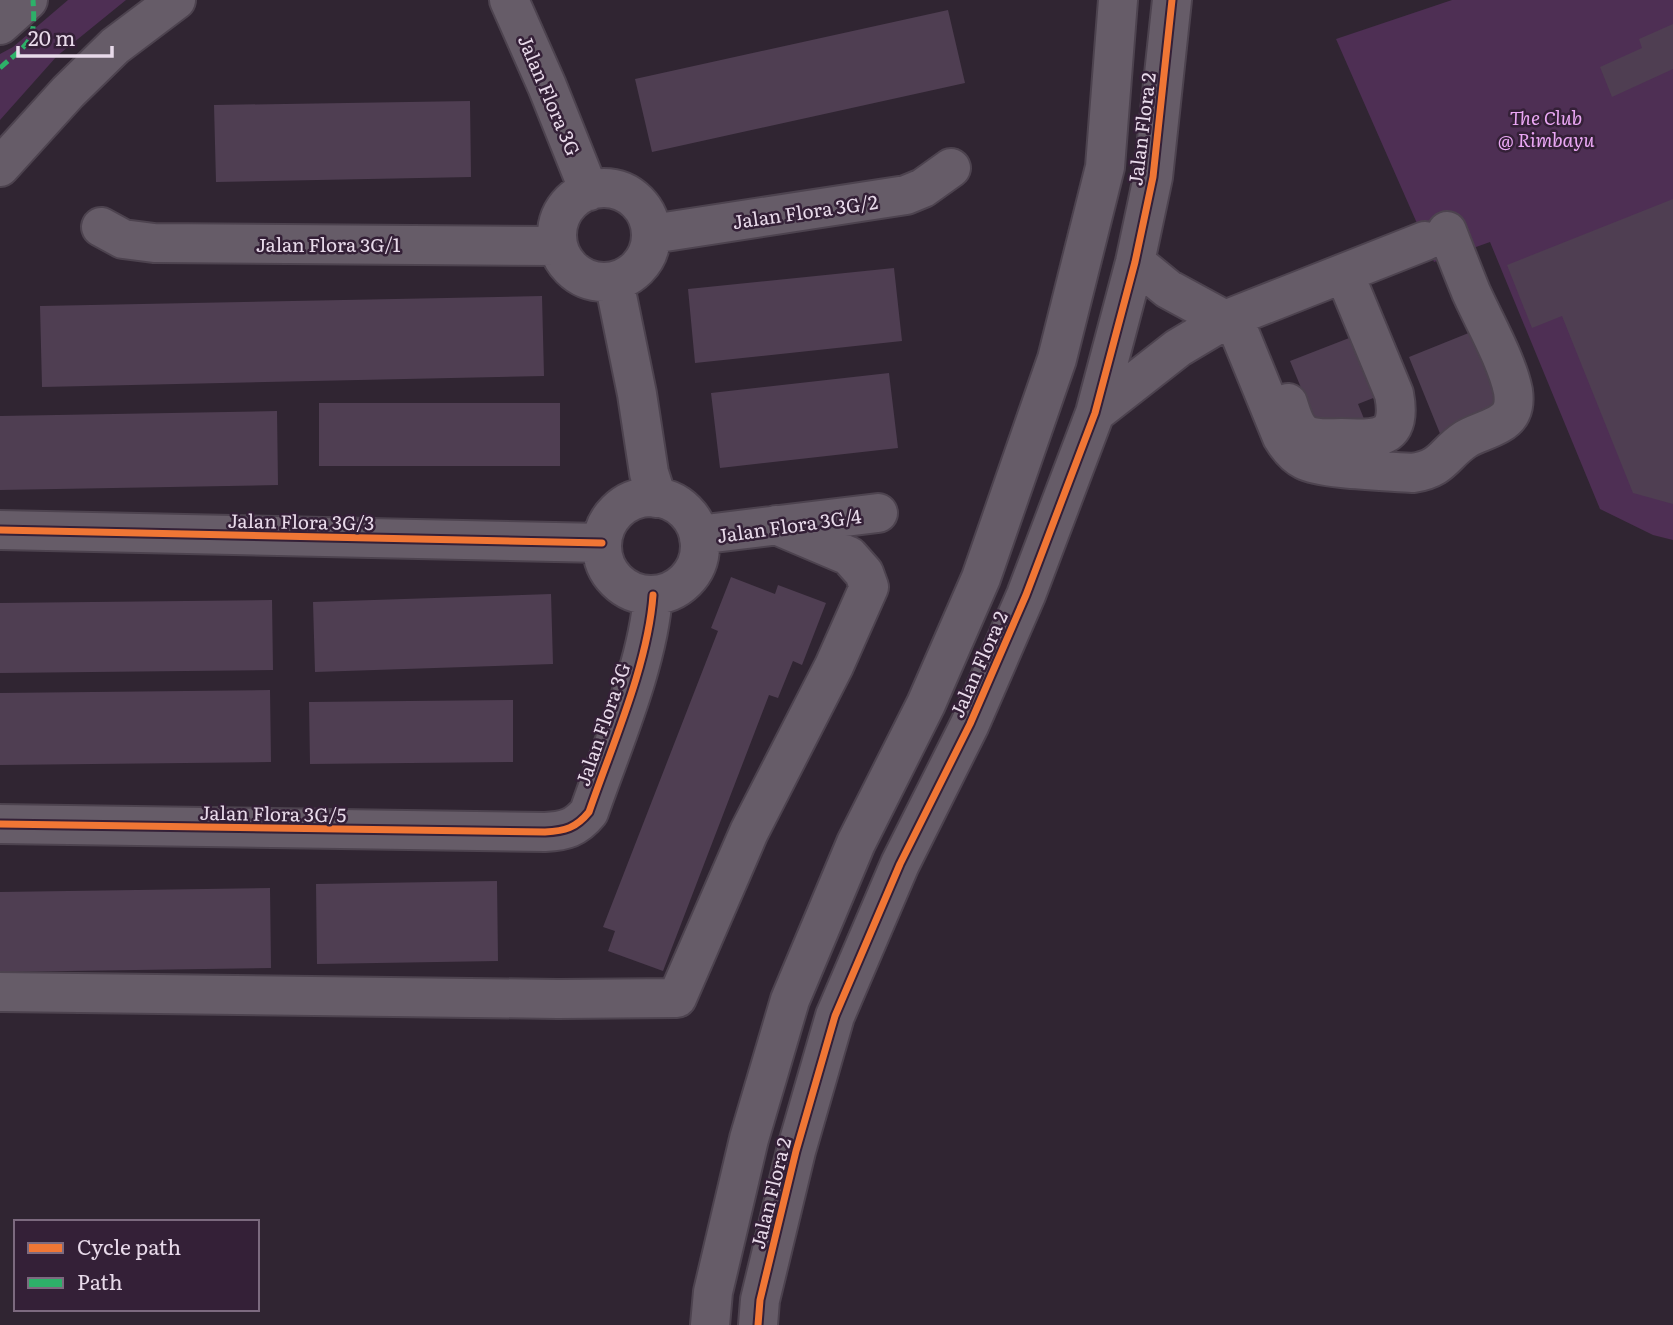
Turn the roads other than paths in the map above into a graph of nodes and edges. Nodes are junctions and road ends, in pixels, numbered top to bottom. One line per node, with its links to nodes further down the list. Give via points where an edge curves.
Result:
1 (28, 0): 6 (street)
2 (176, 0): 7 (street, via 115,46)
3 (509, 0): 9 (street, Jalan Flora 3G)
4 (1118, 0): 28 (street, Jalan Flora 2, via 1105,167 1057,359 981,578 926,704 856,843 790,1000 746,1152 713,1292)
5 (1172, 0): 13 (street, Jalan Flora 2, via 1153,177)
6 (0, 25)
7 (0, 167)
8 (950, 168): 11 (street, Jalan Flora 3G/2, via 923,188 898,197)
9 (589, 191): 11 (street, via 618,190 631,197 649,219); 12 (street, via 563,212)
10 (101, 227): 12 (street, Jalan Flora 3G/1, via 123,239 154,243)
11 (652, 234): 15 (street, via 637,269)
12 (558, 246): 15 (street, via 573,271 593,280)
13 (1135, 262): 16 (street, via 1168,289); 17 (street, Jalan Flora 2)
14 (1344, 273): 16 (street); 16 (street, via 1394,394 1394,423 1380,438 1314,437 1302,432); 16 (street, via 1436,236 1497,347 1513,390 1511,414 1468,438 1426,471 1306,461 1291,451 1282,437)
15 (614, 281): 18 (street)
16 (1237, 316): 17 (street, via 1178,348)
17 (1095, 413): 29 (street, Jalan Flora 2, via 1026,596 970,724 900,864 835,1016 796,1151)
18 (657, 498): 22 (street, via 680,507); 23 (street, via 643,498 620,509 604,530)
19 (878, 513): 20 (street, Jalan Flora 3G/4)
20 (776, 525): 22 (street, Jalan Flora 3G/4); 27 (street, via 849,556 869,587 750,832 677,998)
21 (0, 530): 23 (street, Jalan Flora 3G/3)
22 (699, 538): 24 (street, via 692,572 675,589)
23 (602, 543): 24 (street, via 615,580 626,589)
24 (653, 595): 26 (street, Jalan Flora 3G, via 650,627 589,812 571,828)
25 (0, 824): 26 (street, Jalan Flora 3G/5)
26 (545, 832)
27 (0, 992)
28 (710, 1325)
29 (758, 1325)

